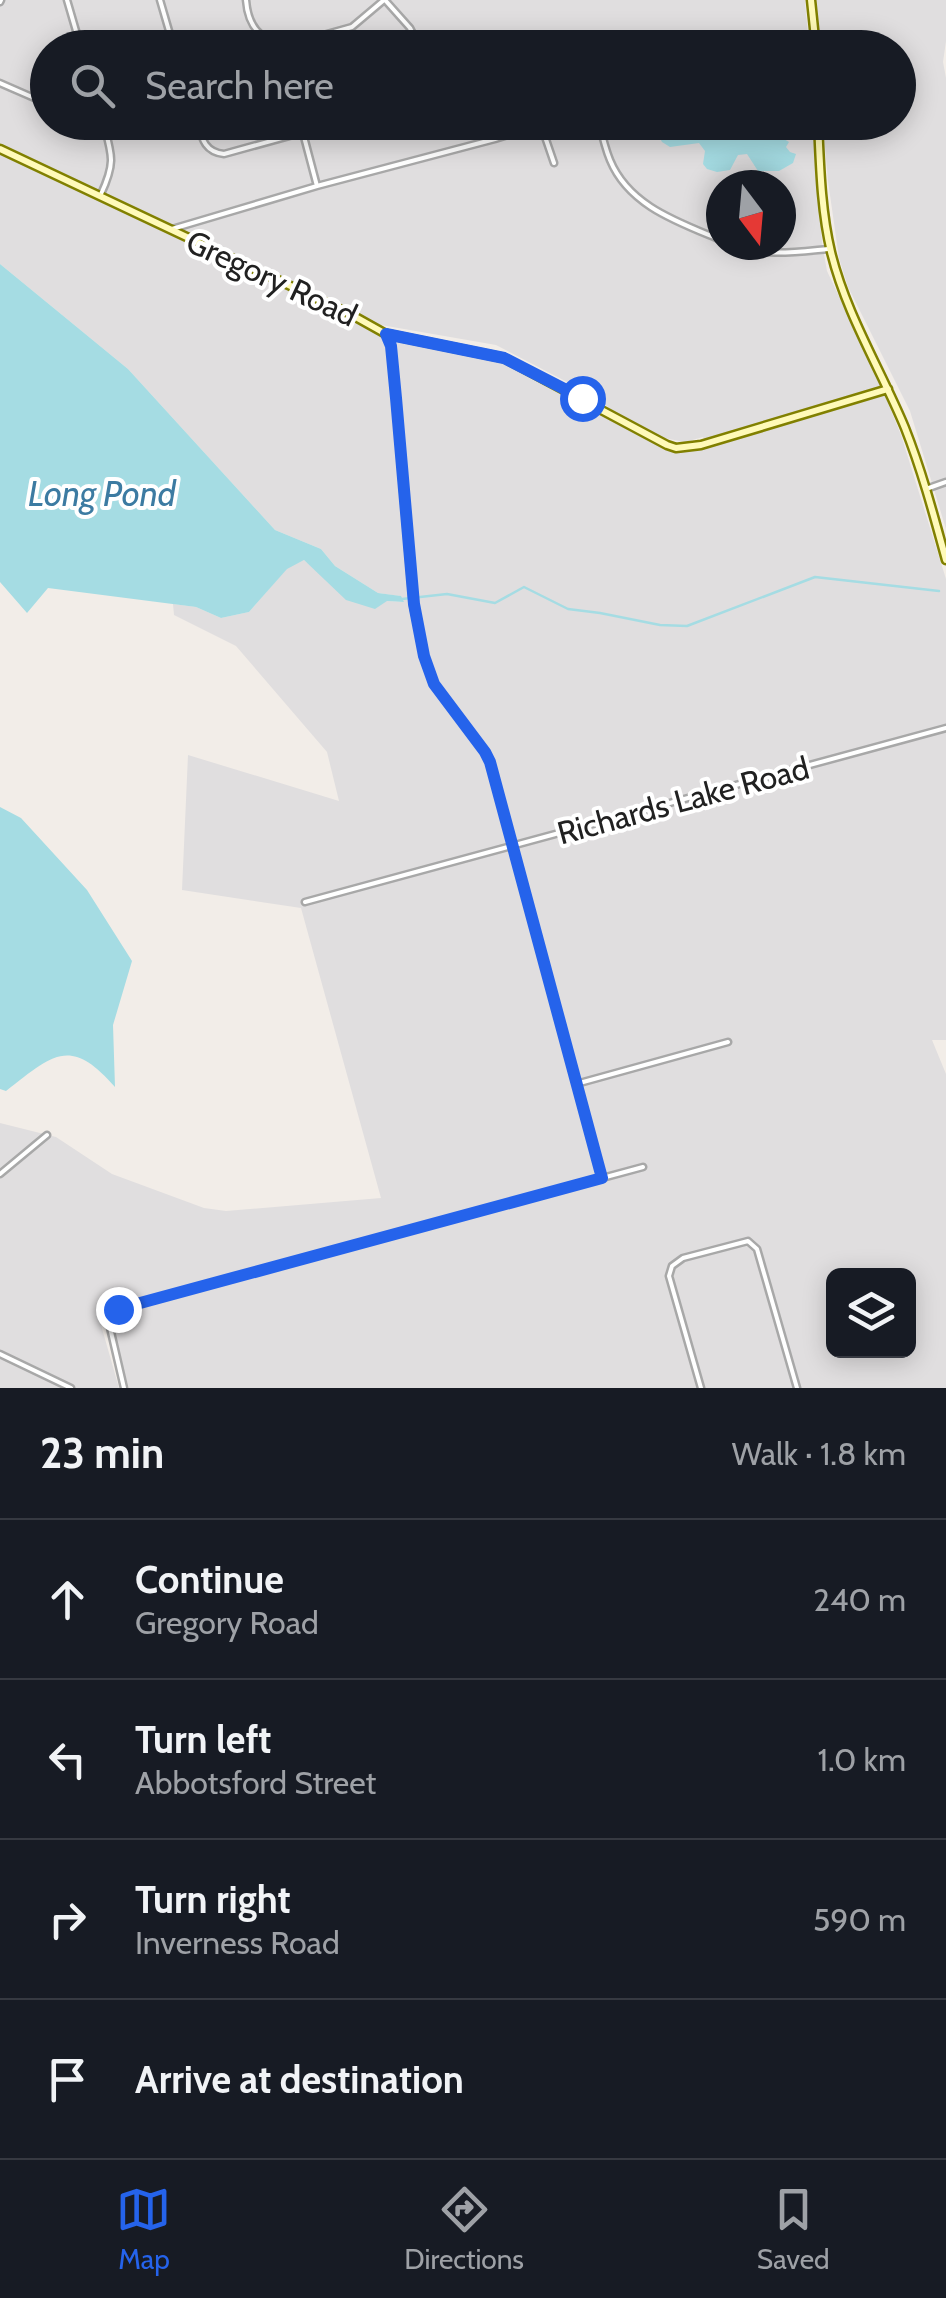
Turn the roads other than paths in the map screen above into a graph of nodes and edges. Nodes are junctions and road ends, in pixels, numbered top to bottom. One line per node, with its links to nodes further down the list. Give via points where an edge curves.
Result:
1 (67, 0): 6 (street)
2 (160, 0): 7 (street)
3 (246, 0): 8 (street)
4 (385, 0): 9 (street); 10 (street)
5 (811, 0): 11 (street)
6 (76, 30)
7 (169, 30)
8 (256, 30)
9 (341, 30)
10 (411, 30)
11 (814, 30)
12 (0, 83): 13 (street)
13 (30, 96)
14 (108, 140): 25 (street, via 113,159)
15 (203, 140): 16 (street, via 224,154)
16 (277, 140)
17 (305, 140): 24 (street)
18 (486, 140): 24 (street)
19 (549, 140): 23 (street)
20 (604, 140): 27 (street, via 630,190 656,211)
21 (819, 140): 28 (street)
22 (0, 148): 25 (street, Gregory Road)
23 (554, 163)
24 (317, 186): 26 (street)
25 (101, 196): 26 (street, Gregory Road)
26 (170, 230): 30 (street, Gregory Road)
27 (706, 233)
28 (830, 249): 29 (street); 31 (street)
29 (796, 252)
30 (386, 334): 31 (street, Gregory Road, via 504,358 676,448); 36 (street, via 424,656 434,684 490,762)
31 (888, 389): 33 (street)
32 (946, 482): 33 (street)
33 (926, 489): 34 (street)
34 (946, 560)
35 (946, 728): 36 (street, Richards Lake Road)
36 (511, 846): 37 (street, Richards Lake Road); 39 (street)
37 (305, 902)
38 (728, 1042): 39 (street)
39 (576, 1084): 43 (street)
40 (47, 1136): 42 (street)
41 (643, 1167): 43 (street)
42 (0, 1174)
43 (602, 1178): 46 (street, via 118,1309 108,1319)
44 (0, 1354): 45 (street)
45 (70, 1388)
46 (124, 1388)
47 (701, 1388): 48 (street, via 672,1266 748,1241)
48 (797, 1388)

